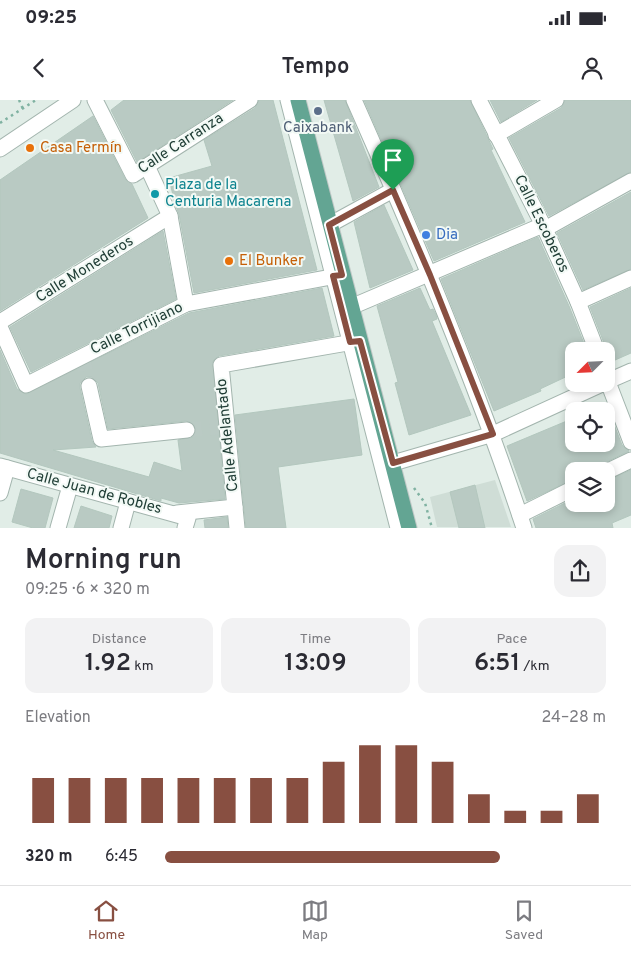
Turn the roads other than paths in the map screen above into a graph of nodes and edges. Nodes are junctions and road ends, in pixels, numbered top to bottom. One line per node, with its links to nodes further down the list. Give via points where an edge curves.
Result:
1 (73, 100): 10 (street)
2 (95, 100): 11 (street, Calle Carranza, via 133,175)
3 (250, 100): 11 (street, Calle Carranza)
4 (288, 100): 18 (street)
5 (298, 100): 15 (main road)
6 (354, 100): 13 (street)
7 (480, 100): 9 (street, Calle Escoberos)
8 (556, 100): 9 (street)
9 (496, 134): 16 (street, Calle Escoberos)
10 (0, 149)
11 (146, 166): 14 (street)
12 (631, 181): 16 (street)
13 (393, 190): 15 (street); 17 (street)
14 (170, 216): 21 (street); 23 (street, Calle Monederos)
15 (329, 225): 18 (main road)
16 (544, 227): 17 (street); 20 (street, Calle Escoberos)
17 (430, 275): 22 (street); 33 (street)
18 (338, 276): 21 (street, Calle Torrijiano); 22 (main road); 25 (street)
19 (631, 278): 20 (street)
20 (578, 302): 26 (street, Calle Escoberos)
21 (186, 304): 24 (street, Calle Torrijiano, via 26,385)
22 (351, 307): 25 (main road)
23 (0, 322)
24 (0, 327)
25 (355, 342): 36 (main road); 43 (street, Calle Adelantado, via 221,364); 50 (street)
26 (594, 342)
27 (631, 371): 28 (street)
28 (615, 377)
29 (89, 386): 32 (street, via 102,439)
30 (583, 392): 33 (street)
31 (611, 392): 34 (street)
32 (186, 430)
33 (493, 434): 36 (street); 45 (street)
34 (631, 442)
35 (631, 460): 38 (street)
36 (393, 463): 51 (main road)
37 (3, 467): 39 (street, Calle Juan de Robles); 40 (street)
38 (615, 468)
39 (70, 486): 42 (street, Calle Juan de Robles); 47 (street)
40 (0, 493)
41 (565, 494): 45 (street)
42 (128, 502): 44 (street, Calle Juan de Robles); 48 (street)
43 (235, 507): 44 (street); 49 (street, Calle Adelantado)
44 (171, 514): 46 (street, Calle Juan de Robles)
45 (522, 521)
46 (187, 523)
47 (58, 528)
48 (121, 528)
49 (237, 528)
50 (398, 528)
51 (409, 528)

